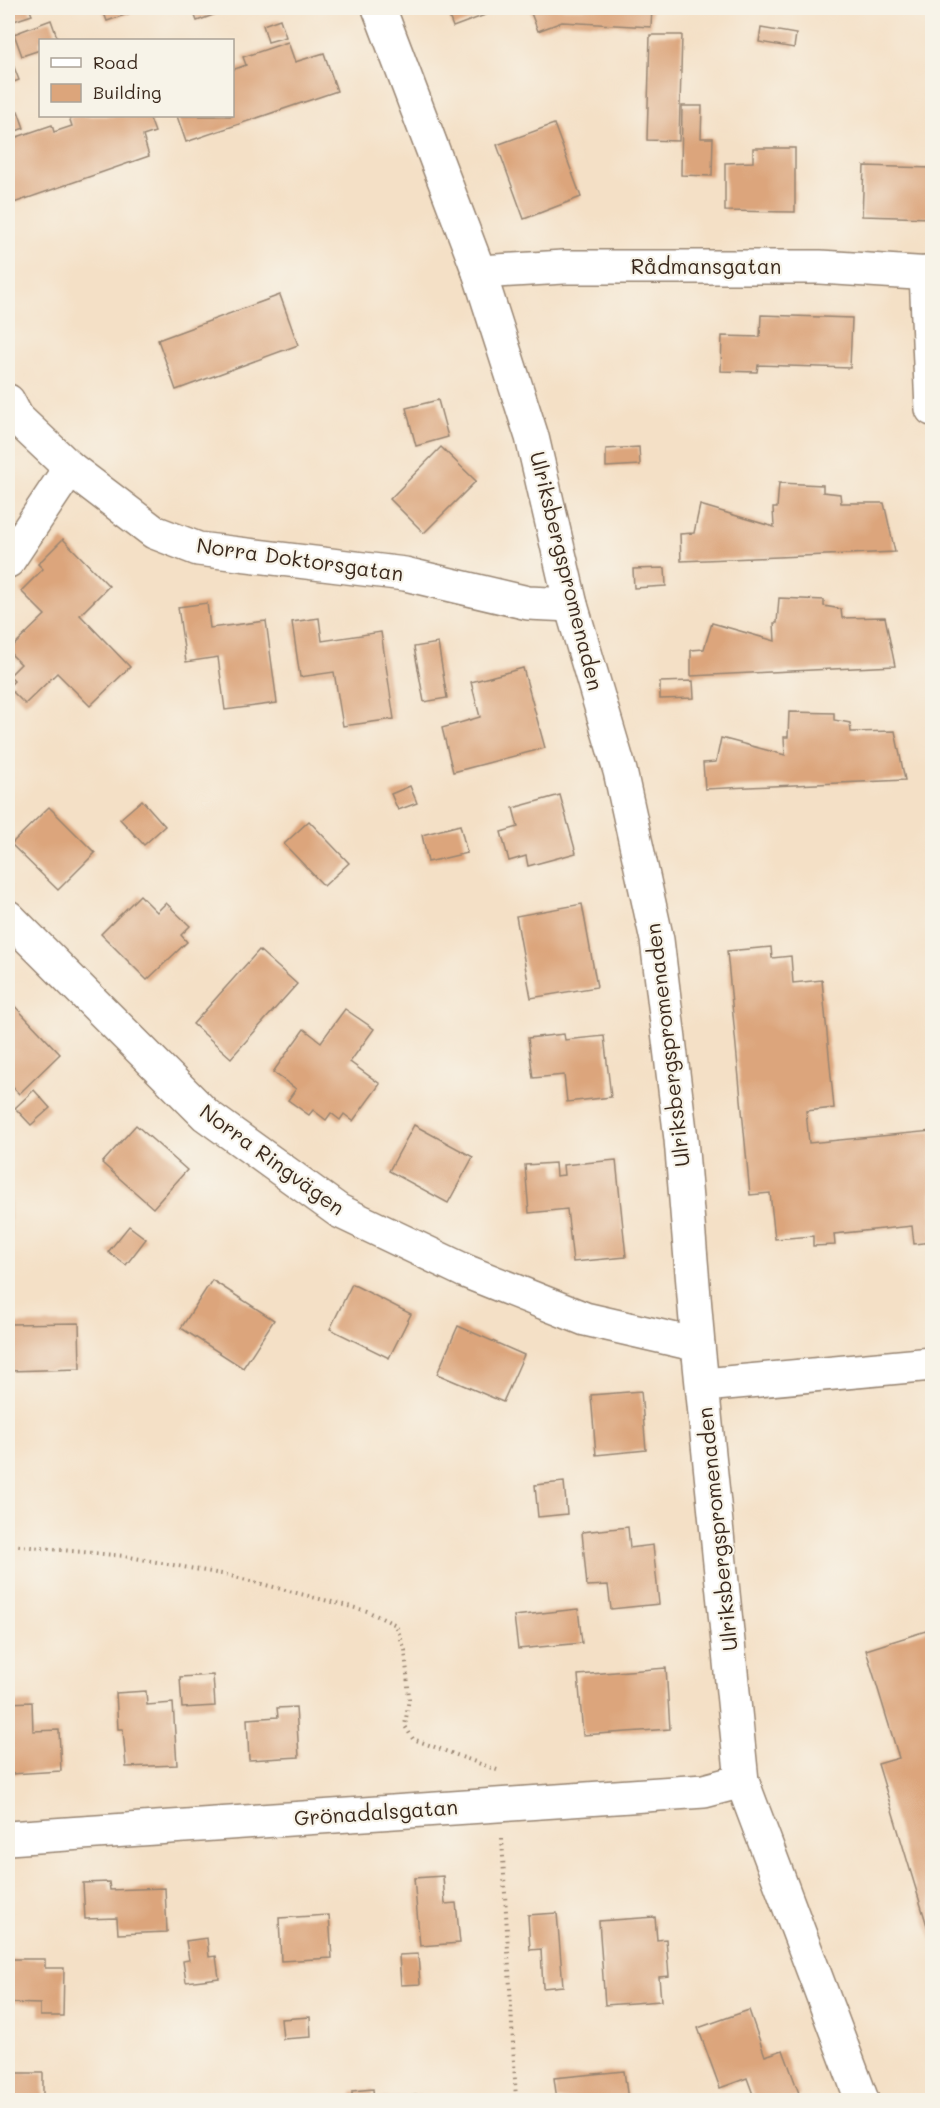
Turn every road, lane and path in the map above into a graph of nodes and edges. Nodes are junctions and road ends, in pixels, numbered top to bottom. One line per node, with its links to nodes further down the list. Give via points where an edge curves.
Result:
1 (379, 8): 2 (street, Ulriksbergspromenaden)
2 (479, 272): 3 (street, Rådmansgatan, via 564,267 820,267); 8 (street, Ulriksbergspromenaden, via 532,437)
3 (929, 273): 5 (street)
4 (8, 400): 6 (street, Norra Doktorsgatan, via 17,418)
5 (933, 409)
6 (70, 468): 7 (street); 8 (street, Norra Doktorsgatan, via 154,532 198,549 405,574 528,603)
7 (8, 561)
8 (571, 605): 10 (street, Ulriksbergspromenaden, via 620,771 657,940 681,1139)
9 (8, 917): 10 (street, Norra Ringvägen, via 206,1116 339,1211 465,1271 585,1319)
10 (698, 1345): 12 (street, Ulriksbergspromenaden)
11 (933, 1364): 12 (street)
12 (704, 1385): 14 (street, Ulriksbergspromenaden)
13 (8, 1542): 15 (path, via 57,1551 124,1556 227,1575 367,1611 396,1625 405,1650 409,1698 405,1726 413,1739 498,1770)
14 (742, 1781): 15 (street, Grönadalsgatan, via 704,1791); 19 (street, Ulriksbergspromenaden)
15 (533, 1802): 16 (street, Grönadalsgatan)
16 (499, 1804): 17 (street, Grönadalsgatan); 18 (path)
17 (8, 1838)
18 (516, 2100)
19 (862, 2100)

